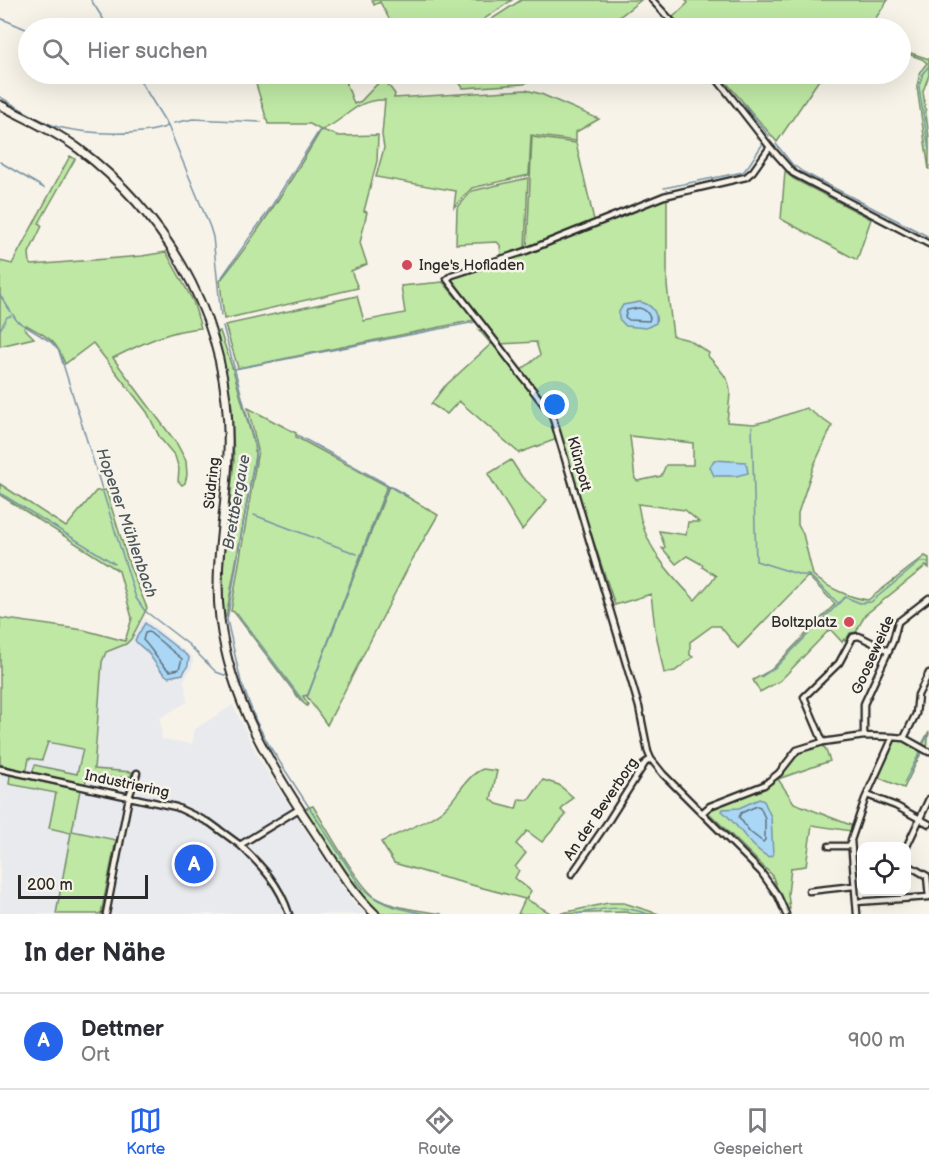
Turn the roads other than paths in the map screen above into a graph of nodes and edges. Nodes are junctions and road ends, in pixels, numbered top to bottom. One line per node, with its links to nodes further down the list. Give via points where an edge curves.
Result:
1 (652, 0): 2 (street)
2 (669, 18)
3 (721, 84): 5 (street)
4 (0, 105): 21 (main road, Südring, via 77,148 135,199 159,228 200,302 220,366 228,425 218,562 220,620 230,671 253,731)
5 (770, 147): 6 (street, via 801,179); 15 (street, Klünpott, via 746,177 664,196 447,279 552,415)
6 (929, 244)
7 (929, 598): 8 (street, Gooseweide, via 900,619)
8 (889, 651): 10 (street, Gooseweide, via 864,704); 13 (street, via 863,637 853,637 839,663 807,694 805,702)
9 (929, 673): 12 (street)
10 (864, 736): 11 (street); 13 (street)
11 (893, 737): 12 (street); 18 (street)
12 (904, 738): 14 (street)
13 (823, 742): 22 (street, via 797,750 764,785 710,806)
14 (928, 750)
15 (651, 759): 22 (street, Klünpott); 30 (street, An der Beverborg)
16 (0, 769): 19 (street, Industriering)
17 (137, 773): 19 (street)
18 (867, 795): 23 (street); 28 (street)
19 (129, 797): 26 (street, Industriering, via 176,807 215,826); 35 (street)
20 (929, 800): 23 (street)
21 (299, 809): 26 (street); 37 (main road, Südring, via 350,887)
22 (702, 813): 38 (street, Klünpott, via 761,872)
23 (920, 819): 24 (street); 25 (street)
24 (929, 824)
25 (909, 842)
26 (240, 845): 36 (street, Industriering, via 269,874)
27 (829, 846): 28 (street)
28 (850, 846): 31 (street)
29 (911, 867): 33 (street, via 927,876)
30 (572, 874)
31 (854, 886): 32 (street); 34 (street)
32 (809, 891)
33 (929, 897): 34 (street)
34 (856, 902): 39 (street)
35 (106, 914)
36 (289, 914)
37 (375, 914)
38 (786, 914)
39 (857, 914)

